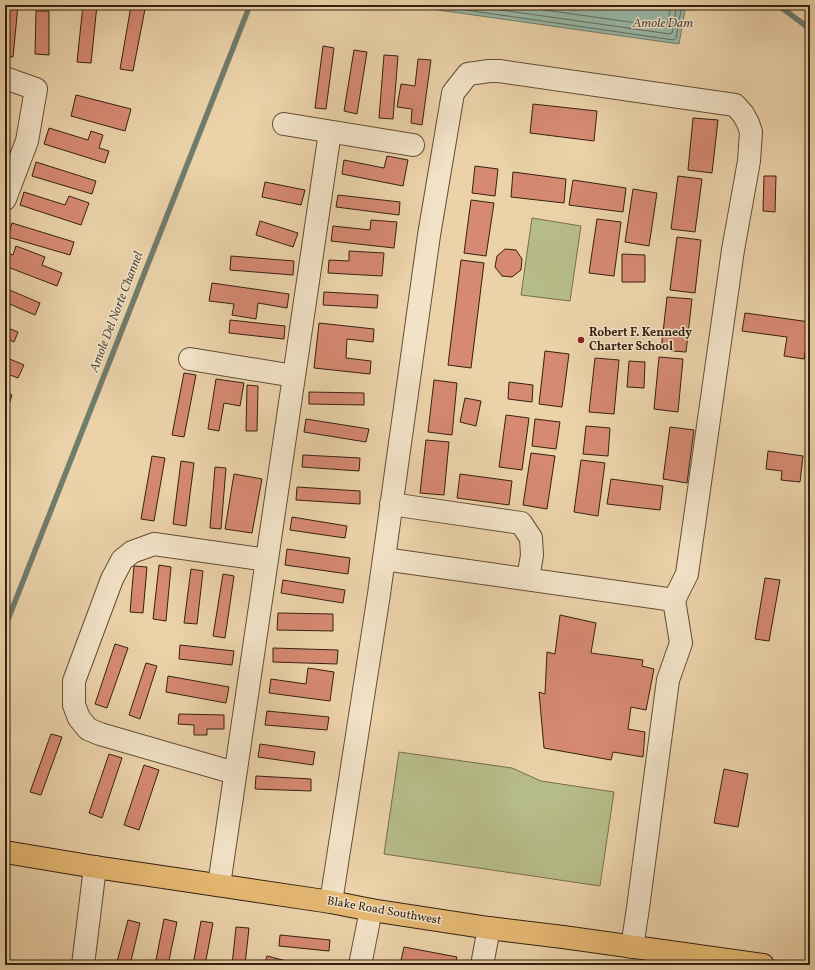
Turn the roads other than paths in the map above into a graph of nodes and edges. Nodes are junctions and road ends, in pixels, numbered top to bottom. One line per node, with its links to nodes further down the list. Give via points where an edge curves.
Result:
1 (5, 78): 5 (street, via 36,89 27,141)
2 (284, 124): 3 (street)
3 (330, 132): 4 (street); 7 (street)
4 (413, 145)
5 (5, 199)
6 (190, 359): 7 (street)
7 (294, 376): 10 (street)
8 (391, 504): 9 (street); 11 (street, via 521,523 531,538 532,555); 12 (street, via 429,236 453,93 468,74 499,71 735,105 743,114 751,132 749,161 733,250 687,574)
9 (384, 559): 11 (street); 17 (street)
10 (267, 560): 13 (street); 13 (street, via 154,544 132,552 122,560 112,579 74,681 74,705 79,718 88,729)
11 (528, 579): 12 (street)
12 (674, 600): 20 (street, via 681,643 668,680)
13 (235, 773): 16 (street)
14 (5, 852): 15 (main road, Blake Road Southwest)
15 (95, 867): 16 (main road, Blake Road Southwest); 22 (street)
16 (219, 886): 17 (main road, Blake Road Southwest)
17 (331, 902): 18 (main road, Blake Road Southwest)
18 (371, 910): 19 (main road, Blake Road Southwest); 23 (street)
19 (489, 928): 20 (main road, Blake Road Southwest); 24 (street)
20 (632, 947): 21 (main road, Blake Road Southwest)
21 (688, 960): 25 (main road, Blake Road Southwest)
22 (83, 965)
23 (360, 965)
24 (482, 965)
25 (763, 965)

